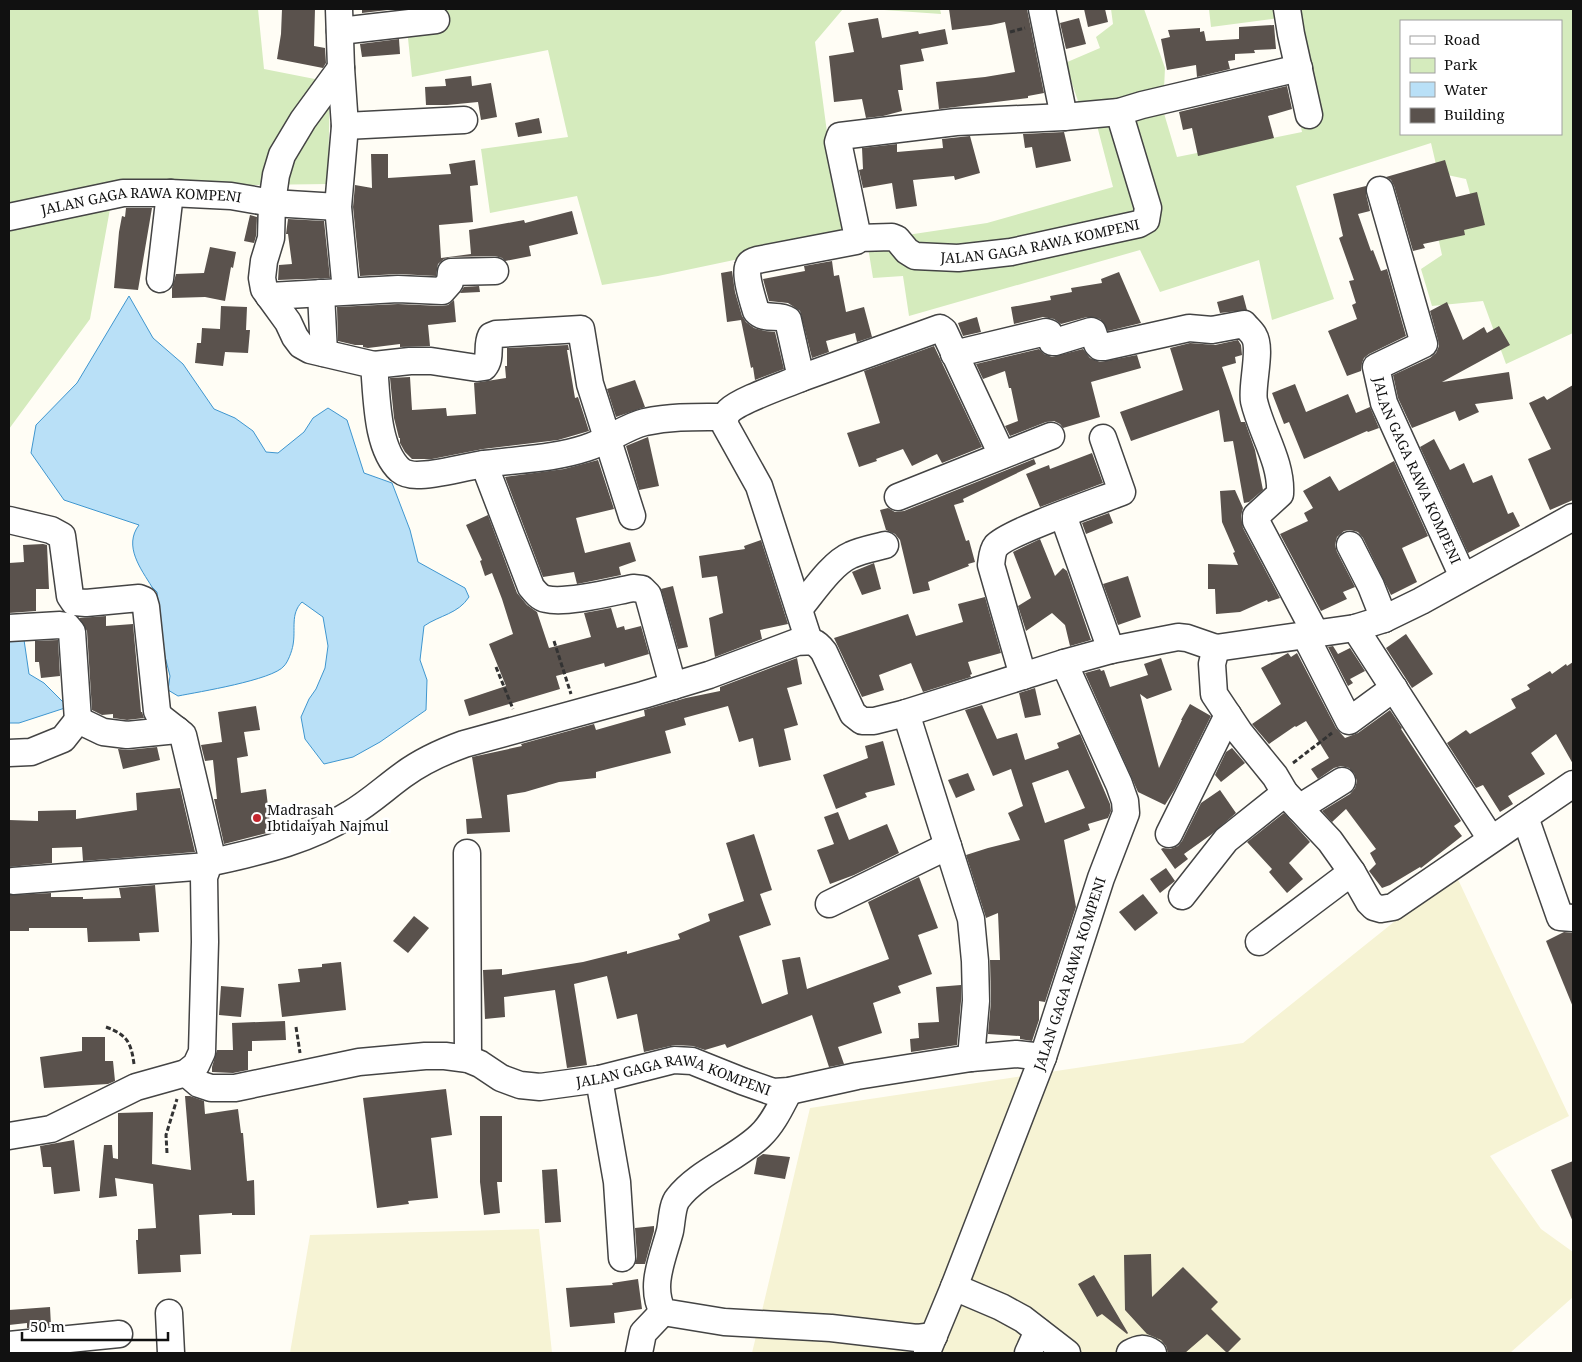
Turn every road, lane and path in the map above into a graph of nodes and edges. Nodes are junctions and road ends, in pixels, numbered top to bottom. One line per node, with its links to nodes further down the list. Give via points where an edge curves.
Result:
1 (1042, 9): 9 (street)
2 (1287, 9): 6 (street)
3 (340, 20): 4 (street); 5 (street)
4 (436, 20)
5 (341, 68): 11 (street); 14 (street, via 282,155)
6 (1299, 68): 7 (street); 8 (street)
7 (1119, 112): 9 (street); 17 (street, JALAN GAGA RAWA KOMPENI, via 1148,208 1146,220 1139,224 1011,252 958,258 915,256 892,237)
8 (1309, 116)
9 (1064, 117): 17 (street, via 956,122 840,136 838,142)
10 (464, 120): 11 (street)
11 (345, 126): 15 (street)
12 (1380, 190): 39 (street, JALAN GAGA RAWA KOMPENI, via 1424,344 1376,367 1384,403)
13 (170, 193): 14 (street, JALAN GAGA RAWA KOMPENI, via 230,196); 16 (street, JALAN GAGA RAWA KOMPENI, via 123,193); 19 (street)
14 (272, 203): 15 (street, JALAN GAGA RAWA KOMPENI); 21 (street, via 272,238 262,278)
15 (338, 207): 20 (street)
16 (9, 217)
17 (858, 238): 25 (street, JALAN GAGA RAWA KOMPENI, via 856,241 757,260 748,267 759,315 788,320)
18 (495, 271): 20 (street, via 451,272 450,282 442,291)
19 (160, 279)
20 (334, 292): 21 (street); 22 (street)
21 (269, 296): 22 (street, via 301,344)
22 (324, 353): 24 (street)
23 (954, 354): 25 (street, via 940,328); 30 (street); 44 (street, via 1046,332 1055,342 1091,331 1097,344 1104,347 1189,328 1212,330 1244,324 1255,337 1254,400 1280,486 1280,494 1256,516 1256,522)
24 (374, 365): 29 (street, via 431,361 484,367 489,360 489,340 496,334 581,329 590,384); 31 (street, via 383,444 402,471 408,475 436,474)
25 (801, 378): 26 (street, via 740,404)
26 (725, 418): 29 (street, via 674,417 643,423); 40 (street, JALAN GAGA RAWA KOMPENI, via 759,486)
27 (1051, 436): 30 (street)
28 (1103, 438): 33 (street, via 1122,492)
29 (607, 439): 31 (street, via 589,448 548,457); 34 (street)
30 (1002, 455): 32 (street)
31 (484, 464): 52 (street, via 531,587 544,599 561,601 642,589 648,595)
32 (898, 497)
33 (1063, 515): 48 (street); 51 (street, via 1006,539 996,546 992,555 991,565)
34 (632, 516)
35 (1573, 516): 39 (street, JALAN GAGA RAWA KOMPENI)
36 (9, 520): 60 (street, via 51,530 62,536 70,596 74,602 144,600 157,711)
37 (1350, 545): 41 (street)
38 (885, 546): 40 (street, via 861,551 840,561)
39 (1463, 577): 41 (street, JALAN GAGA RAWA KOMPENI)
40 (799, 609): 45 (street, JALAN GAGA RAWA KOMPENI)
41 (1384, 619): 43 (street, JALAN GAGA RAWA KOMPENI)
42 (9, 628): 57 (street, via 60,624 72,632)
43 (1356, 628): 44 (street, JALAN GAGA RAWA KOMPENI); 53 (street)
44 (1311, 634): 47 (street, JALAN GAGA RAWA KOMPENI); 58 (street)
45 (810, 641): 52 (street, via 797,642); 55 (street, JALAN GAGA RAWA KOMPENI, via 818,644 824,652 853,714 862,721)
46 (554, 642): 54 (path)
47 (1216, 648): 48 (street, JALAN GAGA RAWA KOMPENI, via 1178,637); 56 (street, via 1212,664 1214,694)
48 (1111, 650): 49 (street, JALAN GAGA RAWA KOMPENI)
49 (1064, 662): 51 (street, JALAN GAGA RAWA KOMPENI); 78 (street, JALAN GAGA RAWA KOMPENI, via 1119,784 1126,813)
50 (496, 667): 59 (path)
51 (1023, 676): 55 (street, JALAN GAGA RAWA KOMPENI)
52 (673, 686): 54 (street)
53 (1394, 688): 58 (street); 67 (street)
54 (577, 713): 59 (street)
55 (906, 713): 68 (street)
56 (1228, 715): 64 (street); 66 (street)
57 (78, 720): 60 (street, via 104,732 127,736); 61 (street, via 63,740 31,752)
58 (1349, 721): 64 (path)
59 (521, 728): 70 (street, via 442,752 403,775 350,815 302,838)
60 (178, 730): 70 (street, via 186,745)
61 (9, 753)
62 (1342, 781): 64 (street)
63 (1573, 784): 65 (street)
64 (1286, 792): 71 (street, via 1330,841); 73 (street, via 1226,840)
65 (1525, 817): 67 (street); 75 (street, via 1560,917)
66 (1170, 834)
67 (1491, 840): 71 (street, via 1392,907 1374,907)
68 (948, 846): 74 (street); 79 (street, via 971,919 976,961)
69 (466, 853): 80 (street)
70 (211, 864): 72 (street); 81 (street, via 204,877 202,1052 196,1065)
71 (1352, 872): 76 (street)
72 (13, 881)
73 (1182, 896)
74 (829, 904)
75 (1573, 918)
76 (1259, 942)
77 (106, 1027): 83 (path, via 117,1031 129,1042)
78 (1042, 1057): 79 (street, JALAN GAGA RAWA KOMPENI, via 1016,1054); 88 (street, JALAN GAGA RAWA KOMPENI)
79 (971, 1058): 84 (street, JALAN GAGA RAWA KOMPENI, via 857,1076)
80 (468, 1059): 81 (street, JALAN GAGA RAWA KOMPENI, via 425,1056 359,1062 235,1088 211,1088); 82 (street, JALAN GAGA RAWA KOMPENI, via 520,1085 540,1087)
81 (181, 1074): 83 (street); 86 (path, via 166,1135)
82 (599, 1079): 84 (street, JALAN GAGA RAWA KOMPENI, via 674,1060 692,1060 758,1088 773,1092); 87 (street, via 617,1182)
83 (136, 1087): 85 (street, via 51,1129)
84 (789, 1091): 89 (street, via 761,1136 689,1186 676,1199 658,1273 658,1298)
85 (9, 1136)
86 (167, 1153)
87 (622, 1258)
88 (954, 1287): 92 (street, via 1023,1319); 93 (street, JALAN GAGA RAWA KOMPENI)
89 (664, 1312): 93 (street, via 724,1322 831,1328 917,1338); 96 (street, via 643,1333)
90 (170, 1313): 95 (street)
91 (119, 1334): 94 (street)
92 (1033, 1342): 97 (street)
93 (930, 1344)
94 (9, 1345)
95 (171, 1353)
96 (639, 1353)
97 (1067, 1353)
98 (1130, 1353): 99 (street, via 1139,1349)
99 (1153, 1353)

